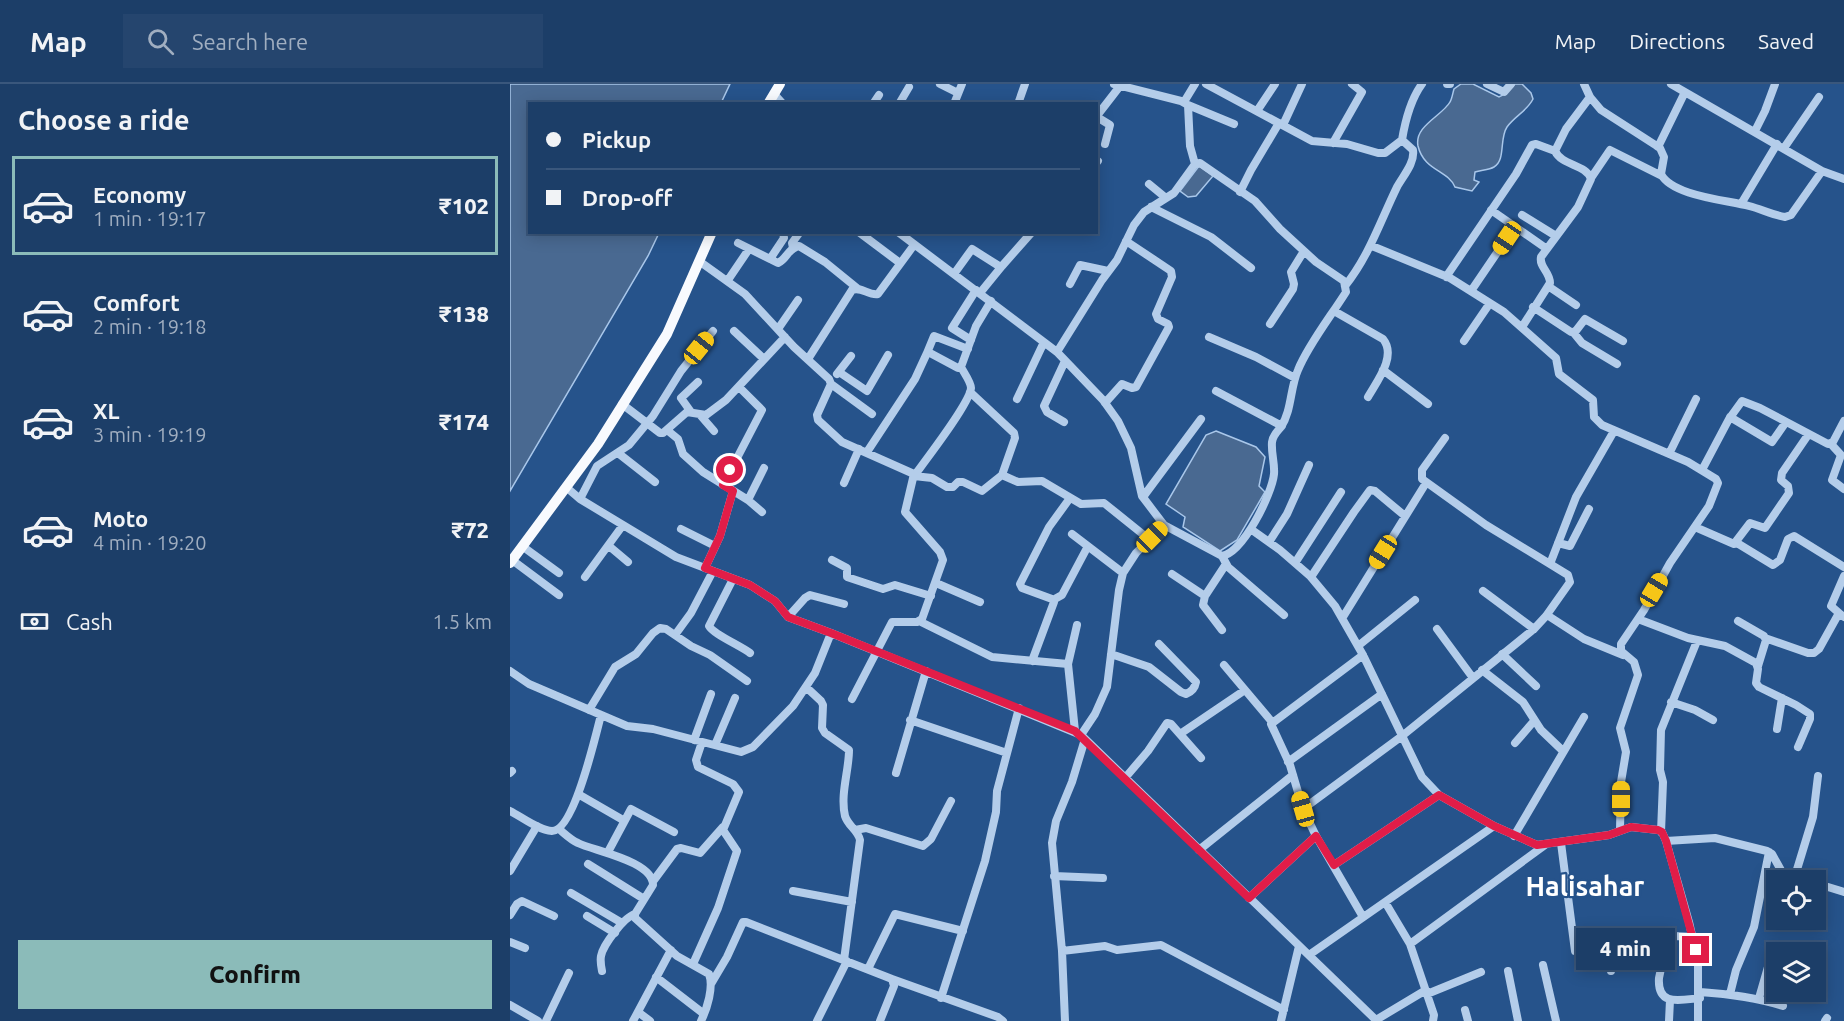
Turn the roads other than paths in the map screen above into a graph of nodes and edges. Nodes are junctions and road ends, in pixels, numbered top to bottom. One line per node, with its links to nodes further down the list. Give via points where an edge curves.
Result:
1 (780, 84): 23 (main road)
2 (940, 84): 18 (street)
3 (1025, 84): 26 (street)
4 (1195, 84): 27 (street)
5 (1206, 84): 28 (street)
6 (1275, 84): 28 (street)
7 (1302, 84): 32 (street)
8 (1352, 84): 35 (street, via 1362,92)
9 (1422, 84): 34 (street)
10 (1487, 84): 11 (street, via 1504,92)
11 (1511, 84)
12 (1584, 84): 21 (street)
13 (1671, 84): 19 (street)
14 (1762, 84): 17 (street)
15 (1117, 85): 27 (street); 29 (street)
16 (909, 87): 25 (street)
17 (1773, 87): 33 (street)
18 (960, 88)
19 (1685, 92): 33 (street); 38 (street)
20 (879, 95): 24 (street)
21 (1590, 97): 38 (street, via 1608,116); 39 (street, via 1566,129)
22 (1819, 97): 37 (street)
23 (771, 99)
24 (874, 102)
25 (900, 102)
26 (1019, 102)
27 (1186, 104): 31 (street); 40 (street)
28 (1257, 111): 32 (street)
29 (1098, 115)
30 (1098, 118): 36 (street, via 1110,125)
31 (1234, 124)
32 (1281, 124): 35 (street, via 1312,141); 46 (street)
33 (1755, 131): 37 (street)
34 (1402, 140): 35 (street, via 1385,153); 63 (street, via 1414,155)
35 (1333, 143)
36 (1105, 144)
37 (1781, 146): 41 (street); 48 (street)
38 (1658, 147): 42 (street, via 1664,157)
39 (1556, 151): 43 (street); 50 (street, via 1532,145)
40 (1195, 164): 46 (street); 47 (street)
41 (1822, 171): 44 (street); 48 (street, via 1788,216)
42 (1662, 176): 43 (street, via 1610,150); 48 (street, via 1701,197)
43 (1592, 178): 58 (street, via 1578,207)
44 (1844, 179)
45 (1149, 183): 47 (street)
46 (1240, 192): 67 (street, via 1256,201)
47 (1166, 198): 49 (street)
48 (1741, 204)
49 (1151, 207): 60 (street, via 1134,225); 72 (street, via 1211,237)
50 (1491, 210): 66 (street); 75 (street)
51 (1522, 215): 58 (street)
52 (711, 234): 69 (main road)
53 (783, 234): 68 (street)
54 (799, 234): 64 (street)
55 (861, 234): 70 (street)
56 (901, 234): 62 (street)
57 (1030, 234): 71 (street)
58 (1556, 236): 66 (street)
59 (1507, 238): 82 (street)
60 (1126, 241): 73 (street); 122 (street, via 1171,271 1156,314 1169,327 1136,387 1120,385)
61 (738, 243): 65 (street)
62 (914, 244): 70 (street); 74 (street)
63 (1372, 246): 75 (street); 78 (street)
64 (793, 248): 68 (street, via 780,262); 80 (street, via 801,247 822,260)
65 (749, 249): 68 (street); 76 (street)
66 (1546, 249): 79 (street, via 1540,261 1549,275)
67 (1304, 251): 78 (street, via 1344,281); 89 (street, via 1291,272 1293,289)
68 (770, 259)
69 (699, 261): 76 (street); 123 (main road, via 671,326)
70 (900, 263): 80 (street, via 878,294)
71 (1002, 266): 74 (street, via 972,249); 81 (street)
72 (1251, 268)
73 (1108, 271): 77 (street, via 1082,264); 102 (street)
74 (954, 274): 81 (street)
75 (1446, 276): 82 (street)
76 (728, 280): 91 (street)
77 (1070, 284)
78 (1345, 286): 88 (street, via 1346,292)
79 (1548, 286): 86 (street); 87 (street)
80 (857, 288): 107 (street)
81 (978, 291): 84 (street); 97 (street, via 951,328)
82 (1471, 291): 85 (street)
83 (798, 300): 91 (street)
84 (991, 300): 97 (street); 100 (street)
85 (1490, 303): 90 (street); 98 (street)
86 (1576, 305)
87 (1533, 307): 90 (street); 94 (street)
88 (1334, 311): 111 (street, via 1383,339 1389,349); 113 (street)
89 (1270, 324)
90 (1522, 327): 137 (street, via 1556,358 1559,374 1593,400 1593,417)
91 (778, 329): 96 (street)
92 (713, 331): 130 (street)
93 (734, 331): 106 (street)
94 (1573, 332): 99 (street, via 1585,319); 109 (street, via 1582,343)
95 (1209, 336): 113 (street)
96 (785, 337): 106 (street); 107 (street)
97 (971, 339): 101 (street)
98 (1464, 341)
99 (1623, 341)
100 (1044, 342): 102 (street); 120 (street)
101 (968, 349): 103 (street, via 934,336); 110 (street)
102 (1057, 352): 108 (street)
103 (927, 353): 110 (street); 141 (street, via 915,380)
104 (888, 355): 112 (street, via 867,391)
105 (851, 356): 112 (street)
106 (764, 359): 116 (street)
107 (808, 359): 115 (street)
108 (1065, 361): 122 (street); 131 (street, via 1044,406)
109 (1617, 364)
110 (961, 367): 118 (street)
111 (1383, 370): 119 (street); 124 (street)
112 (838, 372): 115 (street)
113 (1294, 378): 134 (street)
114 (698, 382): 125 (street, via 681,398)
115 (831, 383): 126 (street); 141 (street, via 817,417 838,439)
116 (739, 387): 127 (street); 152 (street, via 762,410)
117 (1216, 391): 134 (street)
118 (970, 392): 147 (street, via 1014,433); 148 (street)
119 (1368, 397)
120 (1017, 399)
121 (1696, 399): 143 (street)
122 (1105, 403): 157 (street, via 1131,448)
123 (622, 404): 130 (street); 153 (main road)
124 (1428, 405)
125 (691, 412): 127 (street); 135 (street)
126 (872, 414)
127 (701, 416): 136 (street)
128 (1730, 417): 132 (street, via 1740,402 1745,402); 132 (street, via 1772,442); 146 (street)
129 (1202, 419): 157 (street)
130 (647, 422): 135 (street, via 660,434); 142 (street)
131 (1064, 422)
132 (1786, 422): 138 (street)
133 (1844, 422): 140 (street)
134 (1282, 426): 168 (street, via 1272,441 1273,483)
135 (667, 430): 152 (street, via 678,439 683,454)
136 (714, 431)
137 (1614, 431): 143 (street); 172 (street, via 1576,497)
138 (1808, 435): 140 (street); 173 (street, via 1780,477 1789,493 1764,528 1750,523)
139 (1445, 438): 151 (street, via 1421,473)
140 (1831, 444): 154 (street, via 1842,455 1832,480)
141 (863, 451): 148 (street); 150 (street)
142 (618, 453): 149 (street); 159 (street, via 597,466)
143 (1669, 454): 146 (street)
144 (1309, 465): 171 (street, via 1287,514)
145 (764, 468): 160 (street)
146 (1702, 470): 166 (street, via 1718,483 1709,507)
147 (1002, 475): 148 (street, via 982,491 963,482 947,487 932,478); 158 (street, via 1018,482 1042,481)
148 (914, 476): 193 (street, via 905,512 942,556)
149 (655, 483)
150 (844, 483)
151 (1425, 483): 163 (street); 183 (street)
152 (723, 485): 155 (street)
153 (566, 487): 159 (street); 174 (main road)
154 (1844, 489)
155 (733, 491): 160 (street); 176 (street)
156 (1341, 492): 182 (street)
157 (1143, 497): 165 (street)
158 (1070, 498): 170 (street, via 1085,504 1104,503); 198 (street, via 1049,527 1020,584)
159 (580, 499): 164 (street)
160 (748, 500): 162 (street)
161 (1589, 509): 172 (street, via 1570,546)
162 (762, 513)
163 (1405, 516): 191 (street, via 1375,491 1368,491); 206 (street)
164 (623, 525): 175 (street); 185 (street, via 676,557)
165 (1164, 525): 170 (street); 179 (street)
166 (1695, 527): 173 (street, via 1731,544); 207 (street)
167 (681, 529): 176 (street)
168 (1252, 530): 171 (street); 179 (street)
169 (1072, 534): 177 (street)
170 (1149, 540): 187 (street)
171 (1269, 542): 182 (street)
172 (1558, 543): 183 (street)
173 (1737, 543): 184 (street, via 1773,566 1780,560 1788,539 1794,537)
174 (522, 546): 180 (main road); 186 (street)
175 (609, 546): 181 (street); 190 (street)
176 (715, 546): 185 (street)
177 (1088, 546): 187 (street); 198 (street, via 1062,595)
178 (832, 560): 196 (street, via 847,568 846,576 855,580 882,589 895,585)
179 (1224, 560): 197 (street); 202 (street)
180 (511, 562): 195 (street)
181 (628, 562)
182 (1295, 563): 191 (street)
183 (1550, 564): 203 (street, via 1570,579)
184 (1844, 567)
185 (709, 570): 192 (street); 215 (street, via 691,613)
186 (559, 573)
187 (1123, 573): 222 (street)
188 (1172, 574): 197 (street)
189 (1844, 576): 204 (street, via 1832,606)
190 (585, 577)
191 (1311, 577): 206 (street)
192 (733, 579): 205 (street, via 775,601); 221 (street, via 709,626)
193 (936, 583): 196 (street); 200 (street)
194 (1483, 591): 212 (street)
195 (560, 595)
196 (931, 596): 208 (street)
197 (1205, 596): 213 (street, via 1204,609)
198 (1053, 600): 226 (street)
199 (1415, 600): 219 (street)
200 (980, 602)
201 (844, 604): 205 (street, via 810,595)
202 (1284, 615)
203 (1547, 615): 212 (street); 225 (street, via 1592,642)
204 (1841, 615): 216 (street, via 1814,653)
205 (788, 617): 214 (street)
206 (1342, 617): 219 (street)
207 (1638, 619): 217 (street); 225 (street, via 1621,644 1621,651)
208 (919, 621): 220 (street, via 893,621); 226 (street, via 992,657)
209 (1738, 621): 216 (street)
210 (1077, 625): 227 (street)
211 (1437, 629): 233 (street)
212 (1534, 629): 223 (street)
213 (1222, 630)
214 (831, 633): 220 (street); 236 (street)
215 (675, 635): 234 (street); 245 (street, via 660,628 653,633 636,654 615,667)
216 (1766, 638): 229 (street)
217 (1697, 641): 229 (street, via 1725,646); 243 (street)
218 (1159, 644): 222 (street, via 1196,682 1190,692 1181,692 1149,667)
219 (1358, 646): 224 (street)
220 (878, 651): 232 (street); 242 (street)
221 (750, 653)
222 (1111, 654): 254 (street, via 1107,687)
223 (1502, 654): 230 (street); 235 (street)
224 (1363, 655): 239 (street); 251 (street)
225 (1627, 656): 279 (street, via 1634,662 1638,675 1620,728 1626,752)
226 (1032, 661): 227 (street)
227 (1068, 664): 254 (street)
228 (1224, 665): 237 (street)
229 (1758, 666): 240 (street, via 1757,685)
230 (1482, 670): 233 (street); 250 (street, via 1523,702)
231 (510, 671): 245 (street, via 529,684)
232 (926, 671): 244 (street); 248 (street)
233 (1473, 678): 255 (street)
234 (747, 681)
235 (1536, 686)
236 (806, 687): 258 (street, via 753,747 741,752); 278 (street, via 823,705 825,733 849,750 844,808)
237 (1245, 690): 251 (street); 253 (street)
238 (711, 694): 256 (street)
239 (1382, 694): 255 (street); 263 (street)
240 (1782, 698): 252 (street); 259 (street, via 1810,716)
241 (735, 699): 258 (street)
242 (852, 699)
243 (1671, 702): 249 (street); 281 (street, via 1661,730)
244 (1019, 708): 254 (street); 261 (street)
245 (589, 710): 246 (street)
246 (600, 714): 256 (street, via 627,726); 268 (street)
247 (1584, 717): 260 (street)
248 (910, 720): 261 (street); 264 (street)
249 (1713, 720)
250 (1534, 721): 257 (street); 260 (street)
251 (1272, 722): 263 (street)
252 (1777, 729)
253 (1180, 734): 262 (street); 267 (street, via 1167,723)
254 (1080, 735): 267 (street); 295 (street, via 1072,783 1054,828)
255 (1402, 736): 269 (street, via 1422,777); 271 (street)
256 (698, 741): 258 (street); 275 (street, via 698,767 733,784 739,792)
257 (1515, 743)
258 (716, 745)
259 (1798, 747)
260 (1563, 751): 283 (street)
261 (1006, 753): 312 (street, via 985,861)
262 (1201, 758)
263 (1288, 762): 265 (street)
264 (896, 773)
265 (1293, 775): 271 (street); 287 (street)
266 (1818, 776): 294 (street, via 1812,825)
267 (1125, 778): 287 (street)
268 (578, 794): 273 (street); 277 (street)
269 (1439, 795): 276 (street); 291 (street)
270 (951, 801): 278 (street, via 931,839 923,846 866,828)
271 (1303, 809): 282 (street)
272 (510, 811): 274 (street)
273 (623, 820): 280 (street, via 631,809); 288 (street)
274 (537, 826): 277 (street); 292 (street)
275 (723, 826): 297 (street, via 700,853 676,849); 325 (street, via 737,854)
276 (1494, 826): 283 (street); 305 (street)
277 (559, 829): 288 (street, via 577,843)
278 (855, 830): 304 (street, via 860,840)
279 (1620, 830): 281 (street, via 1631,827); 285 (street)
280 (674, 832)
281 (1661, 832): 284 (street)
282 (1316, 836): 291 (street); 302 (street)
283 (1514, 836): 286 (street)
284 (1666, 841): 289 (street, via 1715,838); 315 (street)
285 (1561, 843): 286 (street); 322 (street)
286 (1545, 845): 317 (street)
287 (1199, 850): 302 (street)
288 (608, 852): 297 (street, via 641,868)
289 (1769, 852): 293 (street); 338 (street, via 1754,927)
290 (588, 864): 303 (street)
291 (1334, 865): 310 (street)
292 (510, 870)
293 (1780, 870)
294 (1797, 870)
295 (1054, 876): 296 (street); 321 (street)
296 (1103, 878)
297 (654, 880): 303 (street)
298 (1826, 886): 300 (street)
299 (793, 891): 304 (street)
300 (1844, 892)
301 (571, 893): 311 (street)
302 (1249, 898): 318 (street)
303 (644, 899): 306 (street)
304 (852, 902): 324 (street)
305 (1385, 902): 310 (street); 317 (street)
306 (635, 914): 311 (street); 320 (street, via 638,922)
307 (510, 915): 308 (street, via 522,901)
308 (554, 916)
309 (586, 916): 313 (street)
310 (1363, 917): 323 (street)
311 (622, 923): 313 (street)
312 (963, 931): 327 (street, via 895,914); 340 (street)
313 (615, 933): 328 (street, via 603,951)
314 (1668, 936): 315 (street); 330 (street, via 1615,933); 342 (street, via 1659,985)
315 (1693, 937): 339 (street)
316 (510, 942): 319 (street)
317 (1410, 944): 337 (street)
318 (1299, 946): 323 (street); 345 (street)
319 (525, 948)
320 (671, 950): 325 (street); 334 (street)
321 (1062, 951): 345 (street, via 1161,945); 357 (street)
322 (1575, 951)
323 (1309, 956): 349 (street)
324 (846, 961): 327 (street); 336 (street, via 746,921 742,922); 354 (street)
325 (693, 964): 336 (street, via 709,974)
326 (1543, 965): 362 (street)
327 (868, 969): 335 (street)
328 (602, 971)
329 (1508, 971): 361 (street)
330 (1611, 971)
331 (1481, 972): 337 (street)
332 (569, 973): 351 (street)
333 (1766, 976): 341 (street)
334 (656, 977): 347 (street); 348 (street)
335 (892, 979): 340 (street); 355 (street, via 894,986)
336 (711, 985): 348 (street)
337 (1426, 992): 349 (street); 359 (street, via 1434,1015)
338 (1730, 994): 339 (street); 341 (street)
339 (1700, 995): 342 (street); 364 (street)
340 (941, 998): 356 (street)
341 (1760, 998): 344 (street)
342 (1670, 1000): 363 (street)
343 (510, 1005): 350 (street)
344 (1783, 1006)
345 (1284, 1010): 358 (street)
346 (1465, 1010): 360 (street)
347 (638, 1012): 352 (street); 353 (street)
348 (703, 1017)
349 (1377, 1020)
350 (538, 1021)
351 (546, 1021)
352 (633, 1021)
353 (650, 1021)
354 (818, 1021)
355 (880, 1021)
356 (1003, 1021)
357 (1065, 1021)
358 (1281, 1021)
359 (1432, 1021)
360 (1468, 1021)
361 (1518, 1021)
362 (1556, 1021)
363 (1669, 1021)
364 (1698, 1021)

